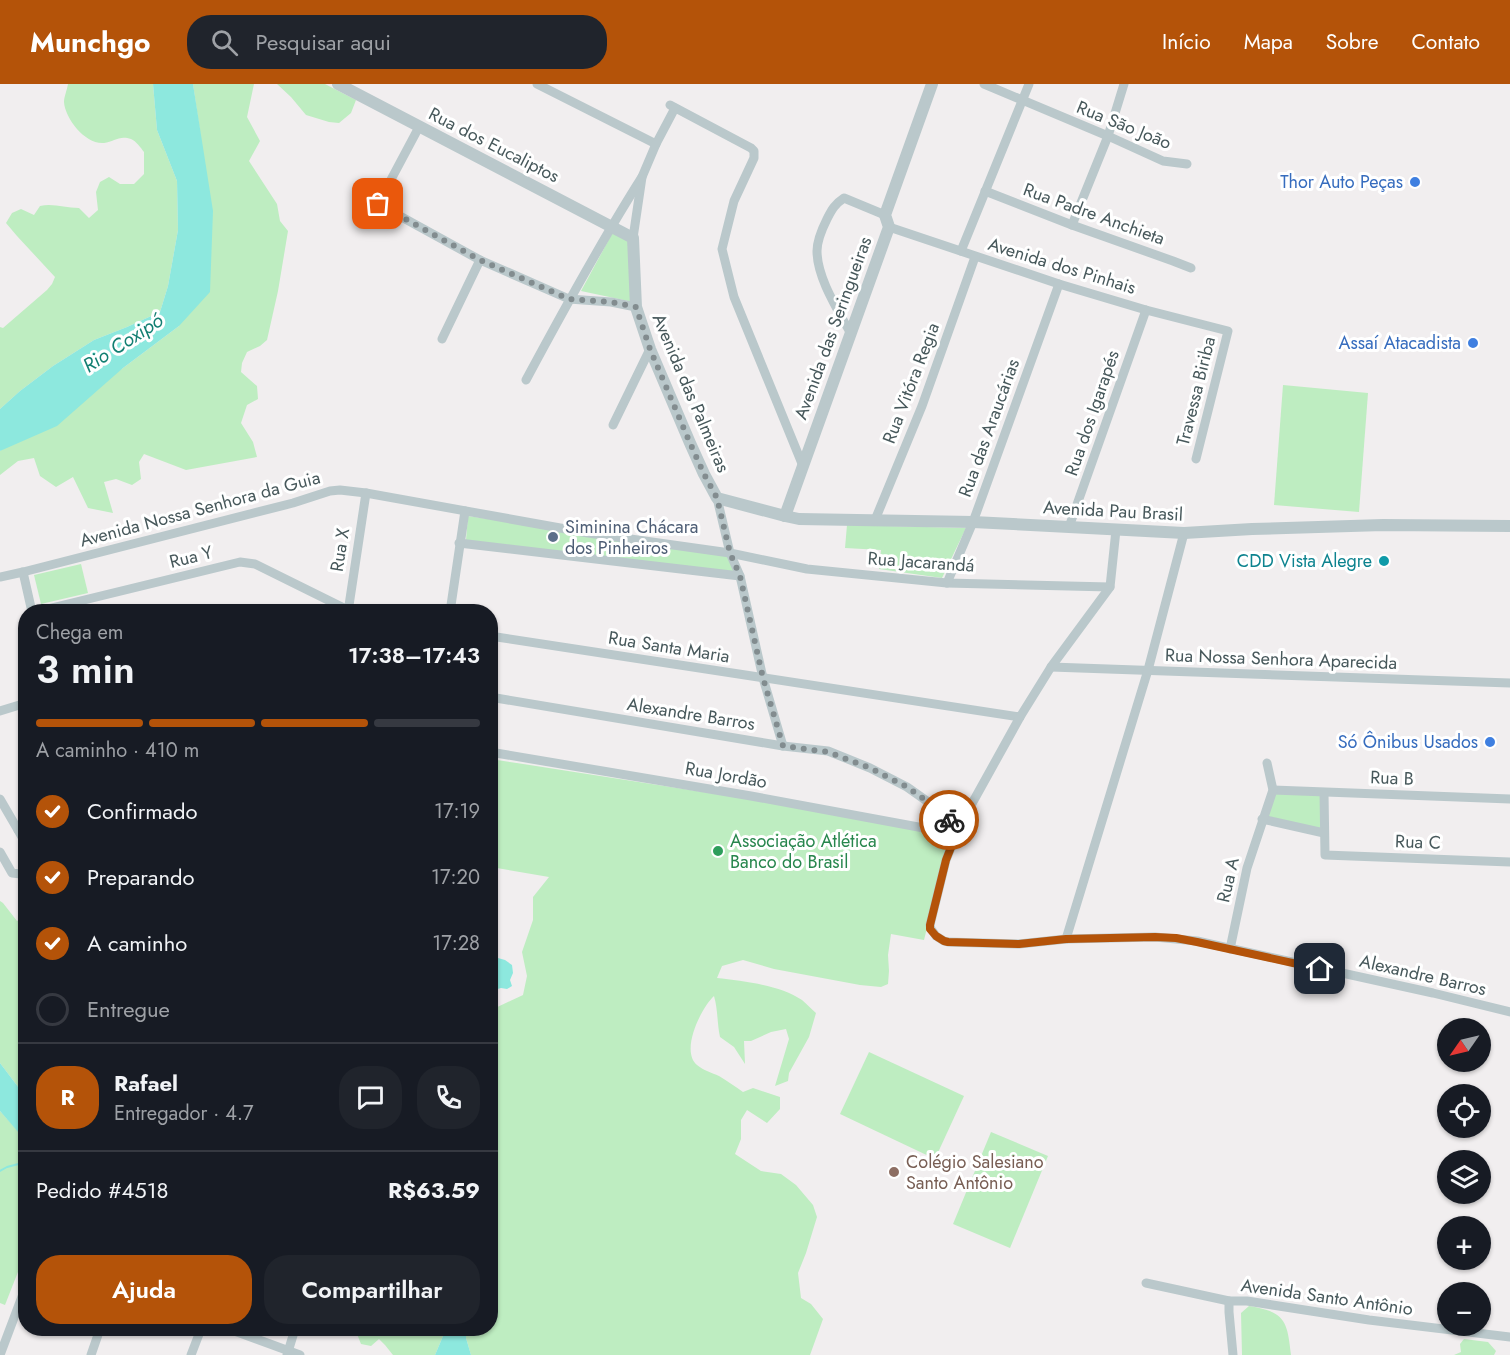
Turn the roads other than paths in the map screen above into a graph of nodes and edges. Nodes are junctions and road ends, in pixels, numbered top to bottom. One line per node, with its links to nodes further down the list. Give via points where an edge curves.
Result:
1 (338, 84): 8 (street, Rua dos Eucaliptos)
2 (537, 84): 10 (street)
3 (933, 84): 14 (street, Avenida das Seringueiras)
4 (984, 84): 7 (street, Rua São João)
5 (1029, 84): 7 (street)
6 (1124, 84): 9 (street)
7 (1023, 101): 9 (street, Rua São João); 13 (street)
8 (418, 127): 15 (street, Rua dos Eucaliptos); 20 (street, via 378,204)
9 (1108, 136): 11 (street, Rua São João, via 1163,161); 16 (street)
10 (656, 144): 12 (street, Avenida das Palmeiras); 33 (street, Avenida das Palmeiras, via 673,107 754,151 734,201 722,249 735,297)
11 (1187, 164)
12 (642, 177): 15 (street); 17 (street, Avenida das Palmeiras)
13 (986, 191): 16 (street, Rua Padre Anchieta); 18 (street)
14 (887, 221): 18 (street, Avenida dos Pinhais); 27 (street, Avenida das Seringueiras); 27 (street, Avenida dos Pinhais, via 844,198 834,204 821,230 817,250 820,270)
15 (611, 225): 17 (street, Rua dos Eucaliptos); 23 (street)
16 (1072, 225): 21 (street, Rua Padre Anchieta)
17 (633, 238): 24 (street, Avenida das Palmeiras)
18 (961, 251): 19 (street, Avenida dos Pinhais)
19 (975, 257): 22 (street, Avenida dos Pinhais); 38 (street, Rua Vitóra Regia, via 922,406)
20 (480, 260): 23 (street); 28 (street)
21 (1191, 268)
22 (1059, 284): 25 (street, Avenida dos Pinhais); 39 (street, Rua das Araucárias)
23 (569, 299): 24 (street); 30 (street)
24 (636, 307): 29 (street, Avenida das Palmeiras)
25 (1146, 310): 26 (street, Avenida dos Pinhais); 41 (street, Rua dos Igarapés)
26 (1228, 331): 32 (street, Travessa Biriba)
27 (851, 334): 33 (street, Avenida das Seringueiras)
28 (442, 339)
29 (650, 349): 31 (street); 35 (street, Avenida das Palmeiras)
30 (526, 380)
31 (613, 425)
32 (1196, 459)
33 (802, 466): 37 (street, Avenida das Seringueiras)
34 (366, 493): 36 (street, Avenida Nossa Senhora da Guia); 46 (street, Avenida Nossa Senhora da Guia, via 330,491 293,504); 54 (street, Rua X)
35 (717, 498): 37 (street, Avenida Pau Brasil); 45 (street, Avenida das Palmeiras)
36 (465, 511): 44 (street); 45 (street, Avenida Nossa Senhora da Guia)
37 (785, 516): 38 (street, Avenida Pau Brasil)
38 (875, 520): 39 (street, Avenida Pau Brasil)
39 (973, 522): 41 (street, Avenida Pau Brasil); 49 (street, Rua das Araucárias)
40 (1510, 526): 43 (street, Avenida Pau Brasil, via 1383,525)
41 (1069, 527): 42 (street, Avenida Pau Brasil)
42 (1116, 530): 43 (street, Avenida Pau Brasil); 50 (street)
43 (1184, 533): 58 (street)
44 (459, 543): 47 (street); 55 (street)
45 (730, 553): 47 (street, Avenida das Palmeiras); 49 (street, Rua Jacarandá, via 807,569)
46 (23, 572): 48 (street, Avenida Nossa Senhora da Guia); 51 (street, Rua Y)
47 (740, 576): 59 (street, Avenida das Palmeiras)
48 (0, 577)
49 (947, 583): 50 (street, Rua Jacarandá)
50 (1110, 586): 57 (street)
51 (31, 604)
52 (66, 604): 53 (street, Rua Y, via 240,562 255,564)
53 (334, 604)
54 (349, 604)
55 (451, 604)
56 (498, 637): 59 (street, Rua Santa Maria)
57 (1051, 668): 58 (street, Rua Nossa Senhora Aparecida); 64 (street)
58 (1148, 670): 60 (street, Rua Nossa Senhora Aparecida); 79 (street)
59 (763, 678): 64 (street, Rua Santa Maria); 65 (street, Avenida das Palmeiras)
60 (1510, 683)
61 (498, 698): 65 (street, Alexandre Barros)
62 (18, 705): 63 (street)
63 (0, 711)
64 (1020, 717): 74 (street)
65 (783, 746): 74 (street, Alexandre Barros, via 828,752 870,768 931,804)
66 (498, 753): 74 (street, Rua Jordão)
67 (1268, 763): 68 (street)
68 (1273, 790): 69 (street, Rua B); 72 (street, Rua A)
69 (1324, 793): 71 (street, Rua B); 75 (street)
70 (0, 799): 73 (street)
71 (1510, 799)
72 (1262, 819): 75 (street); 80 (street, Rua A, via 1247,867)
73 (18, 823)
74 (957, 830): 79 (street, Alexandre Barros, via 930,925 936,936 948,942 1019,944)
75 (1324, 833): 77 (street, Rua C, via 1325,855)
76 (0, 852): 78 (street, via 12,873)
77 (1510, 862)
78 (18, 874)
79 (1066, 939): 80 (street, Alexandre Barros, via 1176,938)
80 (1230, 949): 81 (street, Alexandre Barros)
81 (1510, 1012)
82 (1146, 1284): 83 (street)
83 (1229, 1301): 89 (street, Avenida Santo Antônio); 95 (street, Avenida Santo Antônio)
84 (18, 1307): 91 (street)
85 (98, 1336): 92 (street)
86 (198, 1336): 93 (street)
87 (246, 1336): 90 (street)
88 (293, 1336): 90 (street)
89 (1510, 1337)
90 (287, 1353): 94 (street)
91 (0, 1355)
92 (91, 1355)
93 (191, 1355)
94 (300, 1355)
95 (1233, 1355)

